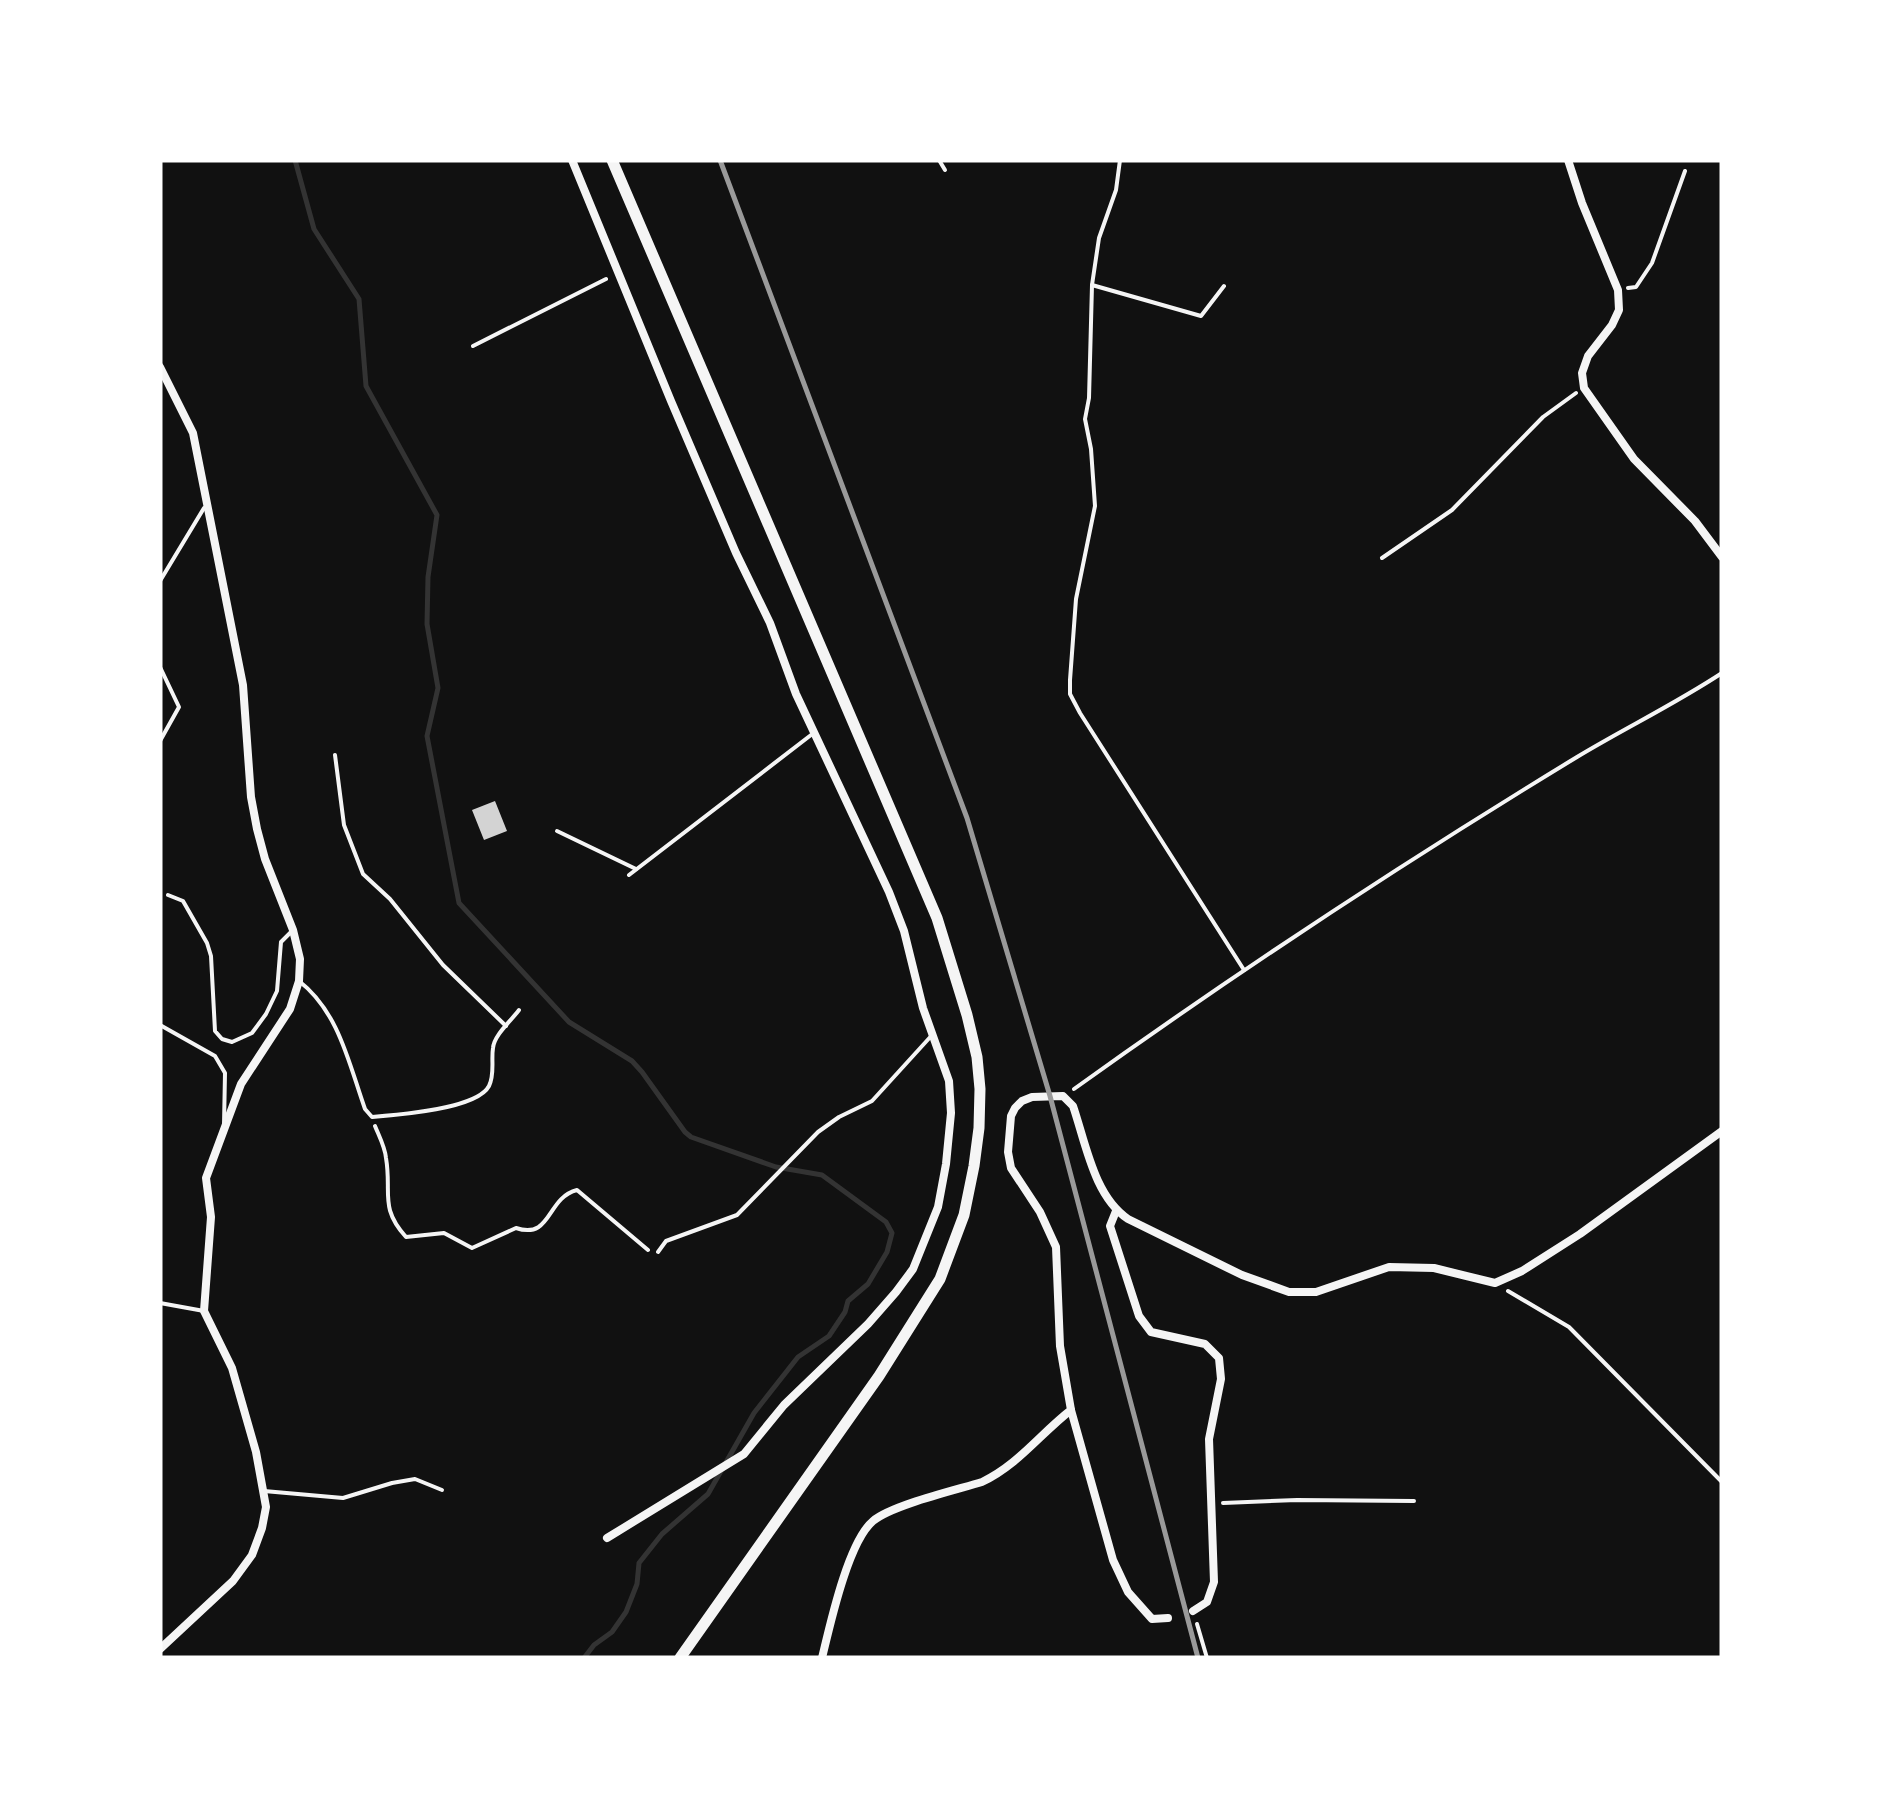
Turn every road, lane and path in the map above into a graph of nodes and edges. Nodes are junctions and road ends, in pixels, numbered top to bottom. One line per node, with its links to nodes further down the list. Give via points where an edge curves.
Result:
1 (572, 160): 8 (street)
2 (612, 160): 54 (main road, via 936,918 967,1016 980,1088 964,1215 940,1279)
3 (939, 160): 6 (path)
4 (1120, 160): 9 (path)
5 (1568, 160): 11 (street)
6 (945, 170)
7 (1685, 171): 11 (path, via 1652,263 1636,288)
8 (620, 272): 12 (path); 21 (street)
9 (1092, 286): 10 (path, via 1202,316); 29 (path, via 1085,419 1095,506 1076,600 1070,694)
10 (1224, 286)
11 (1618, 290): 14 (street, via 1619,310 1588,356)
12 (473, 346)
13 (160, 367): 15 (street, via 193,433)
14 (1584, 388): 16 (street, via 1634,459); 17 (path, via 1543,418 1452,510)
15 (208, 503): 18 (lane); 28 (street, via 243,685 257,829)
16 (1722, 557)
17 (1382, 558)
18 (160, 581)
19 (160, 666): 22 (lane, via 179,707)
20 (1722, 673): 29 (path, via 1549,774)
21 (814, 733): 25 (lane); 34 (street, via 889,892)
22 (160, 741)
23 (335, 755): 33 (lane, via 344,824 363,874)
24 (557, 831): 25 (lane)
25 (636, 869): 26 (lane)
26 (629, 875)
27 (168, 895): 28 (lane, via 183,901 207,942 215,1031 232,1042 252,1033 266,1014 277,991 281,942)
28 (293, 930): 30 (street)
29 (1244, 970): 35 (path)
30 (299, 981): 36 (lane, via 344,1042); 37 (street)
31 (519, 1010): 33 (lane)
32 (160, 1025): 37 (lane, via 214,1056 225,1073)
33 (506, 1026): 36 (lane, via 492,1043 489,1088 476,1100)
34 (933, 1034): 40 (lane, via 872,1101 818,1132 738,1216 666,1241); 50 (street, via 949,1081 951,1113 938,1207 913,1269 744,1454)
35 (1064, 1096): 39 (street, via 1102,1193); 44 (street, via 1022,1101 1008,1152 1056,1246 1060,1346)
36 (372, 1116): 40 (path, via 386,1156 389,1209 406,1237 444,1233 472,1248 516,1228 538,1229 564,1194 577,1190 644,1250)
37 (224, 1126): 43 (street, via 206,1178 211,1218)
38 (1722, 1131): 41 (street, via 1580,1234)
39 (1116, 1211): 41 (street, via 1290,1292 1316,1292 1390,1266 1434,1268); 49 (street, via 1110,1226 1150,1332 1205,1344 1219,1358 1209,1438)
40 (658, 1252)
41 (1496, 1284): 45 (path, via 1569,1328)
42 (160, 1303): 43 (lane)
43 (204, 1311): 47 (street, via 232,1368)
44 (1071, 1410): 52 (street, via 1113,1560 1128,1592 1152,1619); 55 (street, via 996,1476 874,1520 858,1538)
45 (1722, 1482)
46 (442, 1490): 47 (lane, via 415,1480 342,1498)
47 (264, 1491): 53 (street, via 252,1556)
48 (1414, 1501): 49 (path)
49 (1213, 1503): 51 (street, via 1214,1582 1207,1602)
50 (607, 1538)
51 (1193, 1611): 56 (path)
52 (1168, 1618)
53 (160, 1650)
54 (680, 1658)
55 (822, 1658)
56 (1207, 1658)

